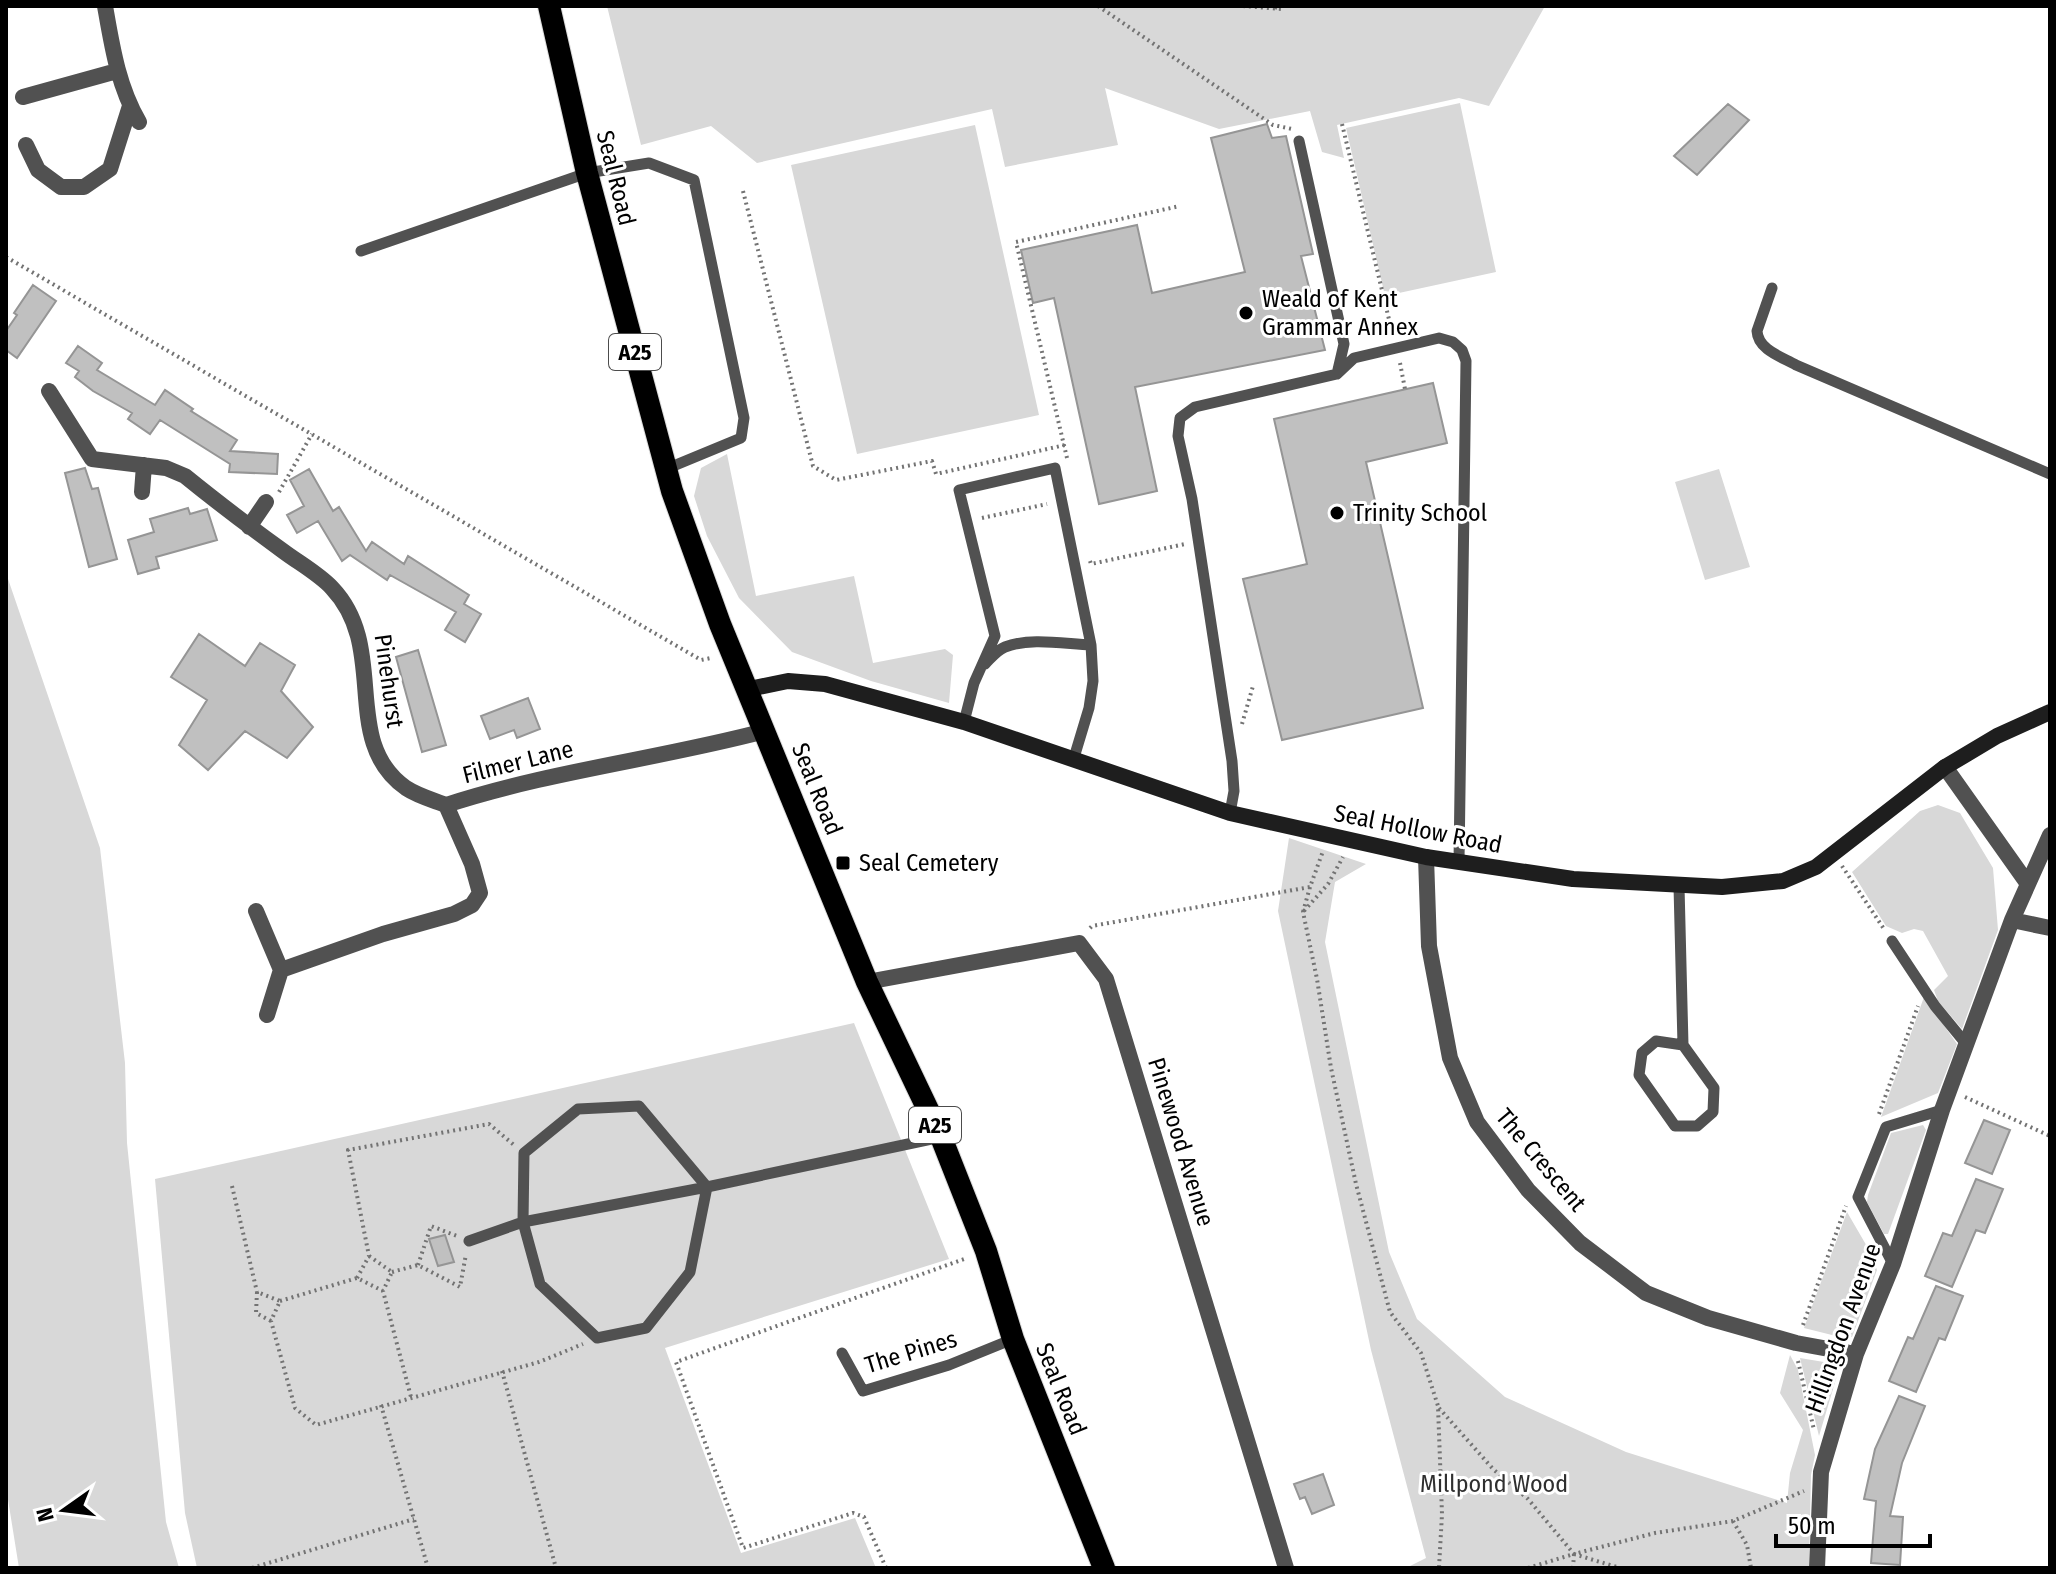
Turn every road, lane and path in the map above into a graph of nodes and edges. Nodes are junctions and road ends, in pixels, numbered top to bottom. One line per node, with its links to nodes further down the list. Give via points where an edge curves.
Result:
1 (105, 6): 6 (street)
2 (549, 6): 13 (highway, Seal Road / A25)
3 (1098, 6): 11 (path, via 1273,125 1294,129)
4 (1243, 6): 5 (path, via 1281,9)
5 (1272, 6)
6 (117, 71): 7 (street); 8 (street)
7 (23, 97)
8 (130, 106): 9 (street); 12 (street, via 110,169 84,187 61,187 38,170)
9 (139, 122)
10 (1342, 124): 19 (path)
11 (1299, 141): 20 (lane, via 1344,344)
12 (26, 145)
13 (587, 173): 16 (lane); 27 (highway, Seal Road / A25); 27 (lane, via 649,163 694,180 744,418 741,438)
14 (743, 191): 24 (path, via 813,466 836,480 932,461 936,474)
15 (1180, 206): 24 (path, via 1016,242)
16 (361, 251)
17 (6, 257): 23 (path)
18 (1772, 288): 28 (lane, via 1757,326 1757,338 1766,349)
19 (1396, 348): 20 (lane, via 1354,358); 21 (path); 52 (lane, via 1439,338 1453,342 1466,361)
20 (1337, 374): 34 (lane, via 1195,407 1180,418 1178,436)
21 (1405, 389)
22 (49, 391): 25 (street, Pinehurst, via 92,459)
23 (312, 434): 31 (path, via 274,502); 37 (path, via 701,660)
24 (1065, 445): 26 (path)
25 (144, 465): 29 (street); 33 (street, Pinehurst, via 185,476)
26 (1069, 466)
27 (666, 469): 37 (highway, Seal Road / A25)
28 (2050, 474)
29 (142, 492)
30 (1062, 501): 32 (path); 32 (lane, via 1055,468 959,490); 36 (lane)
31 (266, 502): 33 (street)
32 (967, 521): 38 (lane, via 995,636)
33 (249, 527): 45 (street, Pinehurst, via 332,588 356,622 365,663 368,721 380,761 409,791)
34 (1199, 541): 35 (path, via 1091,564); 46 (lane, via 1232,761)
35 (1088, 549)
36 (1091, 645): 38 (lane, via 1007,646); 43 (lane, via 1089,708)
37 (733, 654): 39 (highway, Seal Road / A25)
38 (982, 667): 41 (lane)
39 (749, 689): 41 (main road, Seal Hollow Road, via 788,681 825,684); 42 (highway, Seal Road / A25)
40 (2050, 712): 44 (main road, Seal Hollow Road)
41 (964, 722): 43 (main road, Seal Hollow Road)
42 (765, 731): 45 (street, Filmer Lane, via 500,787); 63 (highway, Seal Road / A25)
43 (1073, 761): 46 (main road, Seal Hollow Road)
44 (1945, 767): 50 (main road, Seal Hollow Road); 53 (street)
45 (446, 805): 62 (street, Filmer Lane, via 480,893 472,905)
46 (1230, 813): 48 (main road, Seal Hollow Road)
47 (2050, 835): 53 (street, Hillingdon Avenue)
48 (1329, 837): 49 (main road, Seal Hollow Road); 55 (path)
49 (1353, 841): 51 (main road, Seal Hollow Road); 57 (path, via 1328,884)
50 (1834, 855): 54 (main road, Seal Hollow Road, via 1783,881); 60 (path)
51 (1426, 857): 52 (main road, Seal Hollow Road); 91 (street, The Crescent, via 1429,946 1450,1058 1477,1122 1528,1190 1580,1243 1646,1293 1708,1318)
52 (1459, 862): 54 (main road, Seal Hollow Road, via 1573,879)
53 (2028, 884): 58 (street, Hillingdon Avenue)
54 (1679, 886): 66 (lane)
55 (1310, 887): 57 (path); 61 (path, via 1092,926)
56 (256, 911): 62 (street)
57 (1303, 912): 97 (path, via 1356,1184 1390,1312 1421,1353)
58 (2012, 920): 59 (street); 67 (street, Hillingdon Avenue)
59 (2050, 928)
60 (1892, 941): 64 (lane)
61 (1079, 943): 63 (street); 108 (street, Pinewood Avenue, via 1106,979)
62 (281, 970): 65 (street)
63 (867, 982): 72 (highway, Seal Road / A25)
64 (1924, 989): 67 (lane); 70 (path, via 1878,1118)
65 (267, 1015)
66 (1683, 1045): 66 (lane, via 1714,1088 1713,1112 1697,1126 1675,1126 1639,1075 1642,1053 1656,1041)
67 (1967, 1045): 68 (street, Hillingdon Avenue)
68 (1950, 1090): 69 (street, Hillingdon Avenue); 71 (path)
69 (1942, 1110): 70 (lane); 81 (street, Hillingdon Avenue)
70 (1886, 1127): 76 (lane)
71 (2050, 1136)
72 (941, 1137): 75 (lane); 79 (highway, Seal Road / A25)
73 (524, 1153): 75 (lane, via 578,1109 639,1106); 77 (lane); 80 (path, via 489,1124 348,1150)
74 (232, 1186): 86 (path)
75 (707, 1187): 77 (lane); 89 (lane, via 690,1272 646,1328)
76 (1858, 1197): 81 (lane); 91 (path, via 1847,1202)
77 (523, 1222): 78 (lane); 89 (lane, via 540,1284)
78 (469, 1241): 82 (path, via 431,1226); 82 (path, via 460,1287)
79 (986, 1251): 90 (highway, Seal Road / A25); 106 (path, via 676,1362 743,1548 853,1513 864,1517)
80 (369, 1256): 83 (path); 84 (path)
81 (1893, 1264): 93 (street, Hillingdon Avenue)
82 (418, 1265): 83 (path)
83 (392, 1272): 85 (path)
84 (357, 1278): 85 (path); 87 (path)
85 (383, 1291): 95 (path)
86 (257, 1292): 87 (path); 88 (path, via 256,1313)
87 (280, 1301): 88 (path)
88 (271, 1321): 96 (path, via 295,1408 316,1425)
89 (597, 1338): 94 (path)
90 (1013, 1339): 92 (lane, The Pines, via 863,1391); 107 (highway, Seal Road / A25)
91 (1796, 1343): 93 (street, The Crescent); 98 (path, via 1815,1436)
92 (842, 1353)
93 (1856, 1354): 98 (street, Hillingdon Avenue)
94 (502, 1371): 95 (path); 105 (path)
95 (411, 1397): 96 (path)
96 (381, 1405): 100 (path)
97 (1438, 1406): 102 (path); 109 (path)
98 (1825, 1454): 99 (street, Hillingdon Avenue)
99 (1820, 1483): 101 (path); 114 (street, Hillingdon Avenue)
100 (414, 1519): 103 (path); 104 (path)
101 (1733, 1521): 102 (path, via 1655,1533); 113 (path, via 1747,1545)
102 (1574, 1554): 110 (path); 111 (path); 112 (path)
103 (252, 1568)
104 (428, 1568)
105 (556, 1568)
106 (886, 1568)
107 (1104, 1568)
108 (1286, 1568)
109 (1439, 1568)
110 (1528, 1568)
111 (1573, 1568)
112 (1620, 1568)
113 (1751, 1568)
114 (1817, 1568)

